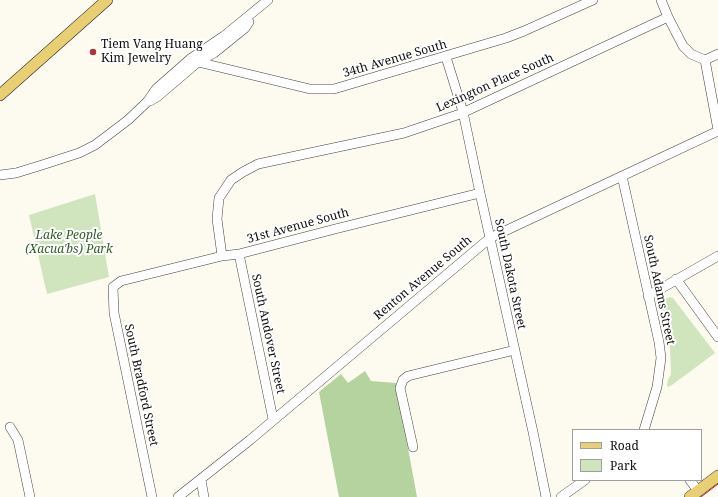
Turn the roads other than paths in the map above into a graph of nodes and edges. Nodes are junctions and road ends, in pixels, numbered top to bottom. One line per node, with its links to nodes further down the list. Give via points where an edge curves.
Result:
1 (107, 0): 11 (main road)
2 (268, 0): 5 (street)
3 (593, 0): 8 (street, 34th Avenue South, via 524,31)
4 (661, 0): 6 (street)
5 (255, 12): 10 (street, via 245,28 214,53); 12 (street, via 190,59 156,89)
6 (668, 17): 9 (street, via 683,46 691,54); 13 (street, Lexington Place South)
7 (718, 54): 9 (street)
8 (446, 56): 10 (street, 34th Avenue South, via 334,89 322,90 310,90); 13 (street, South Dakota Street)
9 (705, 60): 14 (street)
10 (198, 62): 12 (street, via 157,97)
11 (0, 95)
12 (147, 102): 15 (street, via 95,145 79,153 16,173)
13 (463, 112): 17 (street, South Dakota Street); 20 (street, Lexington Place South, via 404,133 258,164 231,180 219,198 216,219)
14 (718, 130): 16 (street, Renton Avenue South)
15 (0, 175)
16 (622, 176): 18 (street, Renton Avenue South); 24 (street, South Adams Street)
17 (480, 193): 18 (street, South Dakota Street); 19 (street, 31st Avenue South)
18 (490, 238): 26 (street, South Dakota Street); 27 (street, Renton Avenue South)
19 (239, 254): 20 (street, 31st Avenue South); 27 (street, South Andover Street)
20 (222, 256): 23 (street, 31st Avenue South)
21 (718, 256): 22 (street)
22 (676, 280): 24 (street); 25 (street)
23 (121, 281): 37 (street, South Bradford Street, via 113,287 114,313)
24 (648, 296): 29 (street, South Adams Street, via 661,358 657,387)
25 (718, 337)
26 (515, 350): 30 (street, via 408,376 403,380 400,388); 40 (street, South Dakota Street)
27 (273, 419): 32 (street, Renton Avenue South)
28 (10, 428): 36 (street, via 18,440)
29 (646, 429)
30 (413, 447)
31 (718, 476): 35 (main road)
32 (201, 480): 38 (street, Renton Avenue South); 39 (street)
33 (584, 481): 41 (street)
34 (690, 481): 35 (street)
35 (694, 494)
36 (30, 497)
37 (152, 497)
38 (178, 497)
39 (204, 497)
40 (546, 497)
41 (561, 497)

